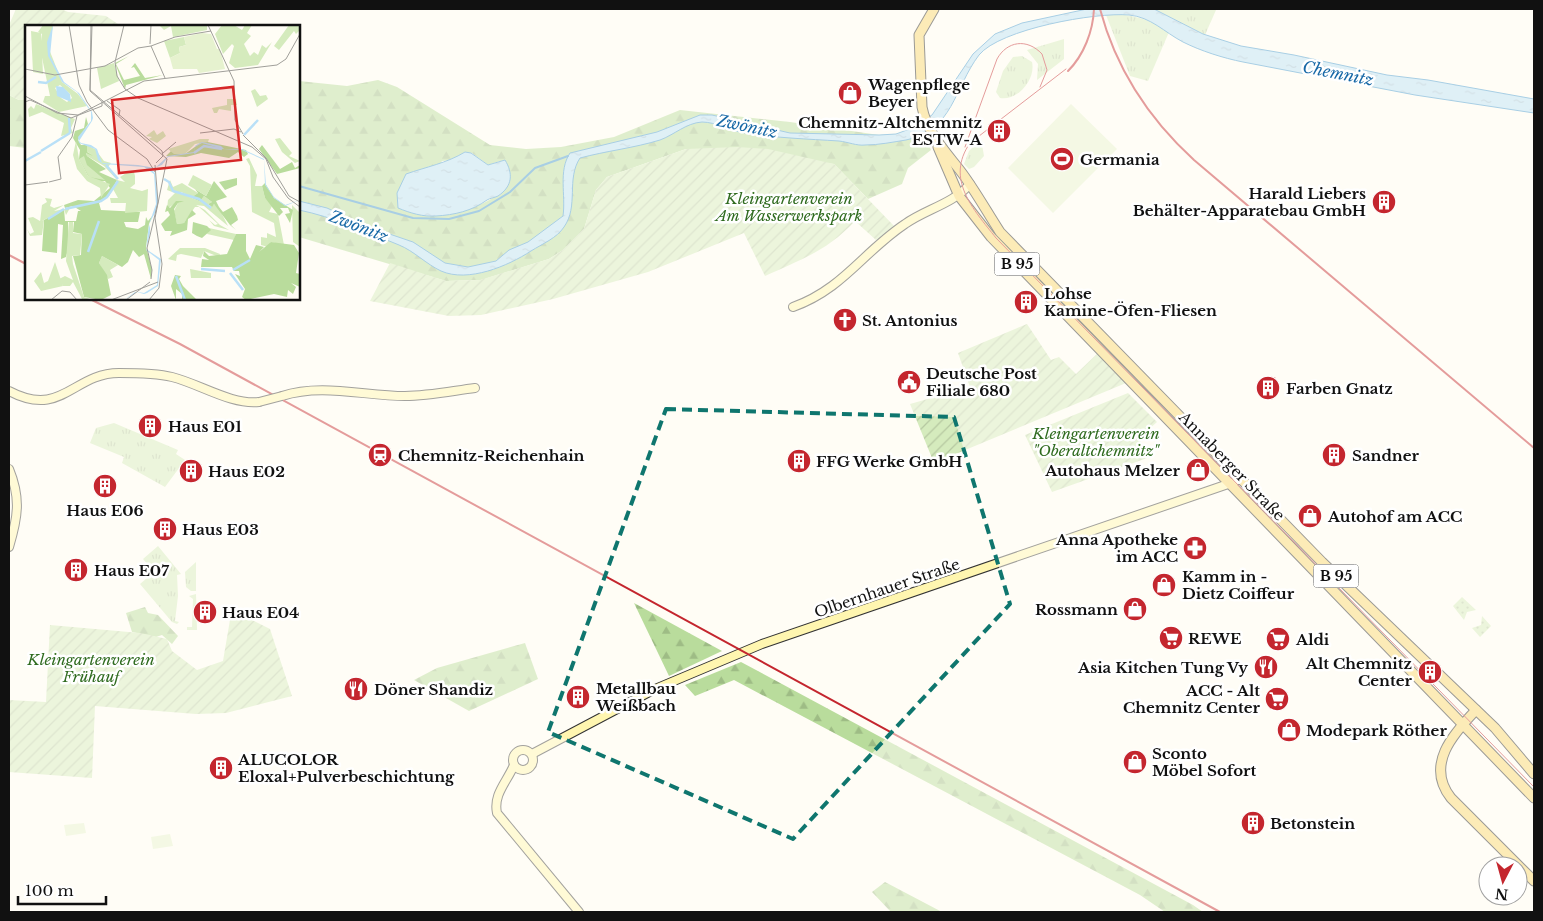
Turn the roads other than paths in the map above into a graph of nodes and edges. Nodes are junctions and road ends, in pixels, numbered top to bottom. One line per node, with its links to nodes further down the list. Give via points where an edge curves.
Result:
1 (934, 9): 2 (main road, Annaberger Straße / B 95, via 919,35 922,107)
2 (932, 134): 3 (main road, Annaberger Straße / B 95); 4 (main road, Annaberger Straße / B 95)
3 (970, 184): 4 (street); 9 (main road, Annaberger Straße / B 95, via 1000,232)
4 (959, 196): 5 (street, via 907,222 830,289); 9 (main road, Annaberger Straße / B 95, via 991,237 1163,414)
5 (792, 307)
6 (475, 388): 7 (street, bridge, via 407,396 319,390 259,402 241,401 170,377 117,373 96,377 62,396 41,401 23,399)
7 (9, 391)
8 (9, 469): 10 (street, via 18,504)
9 (1235, 481): 11 (main road, Annaberger Straße / B 95); 12 (main road, Annaberger Straße / B 95); 13 (street, Olbernhauer Straße, via 762,644 655,689)
10 (9, 547)
11 (1476, 710): 12 (main road); 15 (main road, Annaberger Straße / B 95)
12 (1462, 724): 16 (main road, Annaberger Straße / B 95); 17 (main road, via 1442,758 1440,772 1446,791)
13 (533, 757): 14 (street, via 533,764 528,770); 14 (street, via 528,751 519,751 513,758)
14 (516, 767): 18 (street, via 495,800 497,813)
15 (1534, 774)
16 (1534, 798)
17 (1534, 881)
18 (579, 912)

